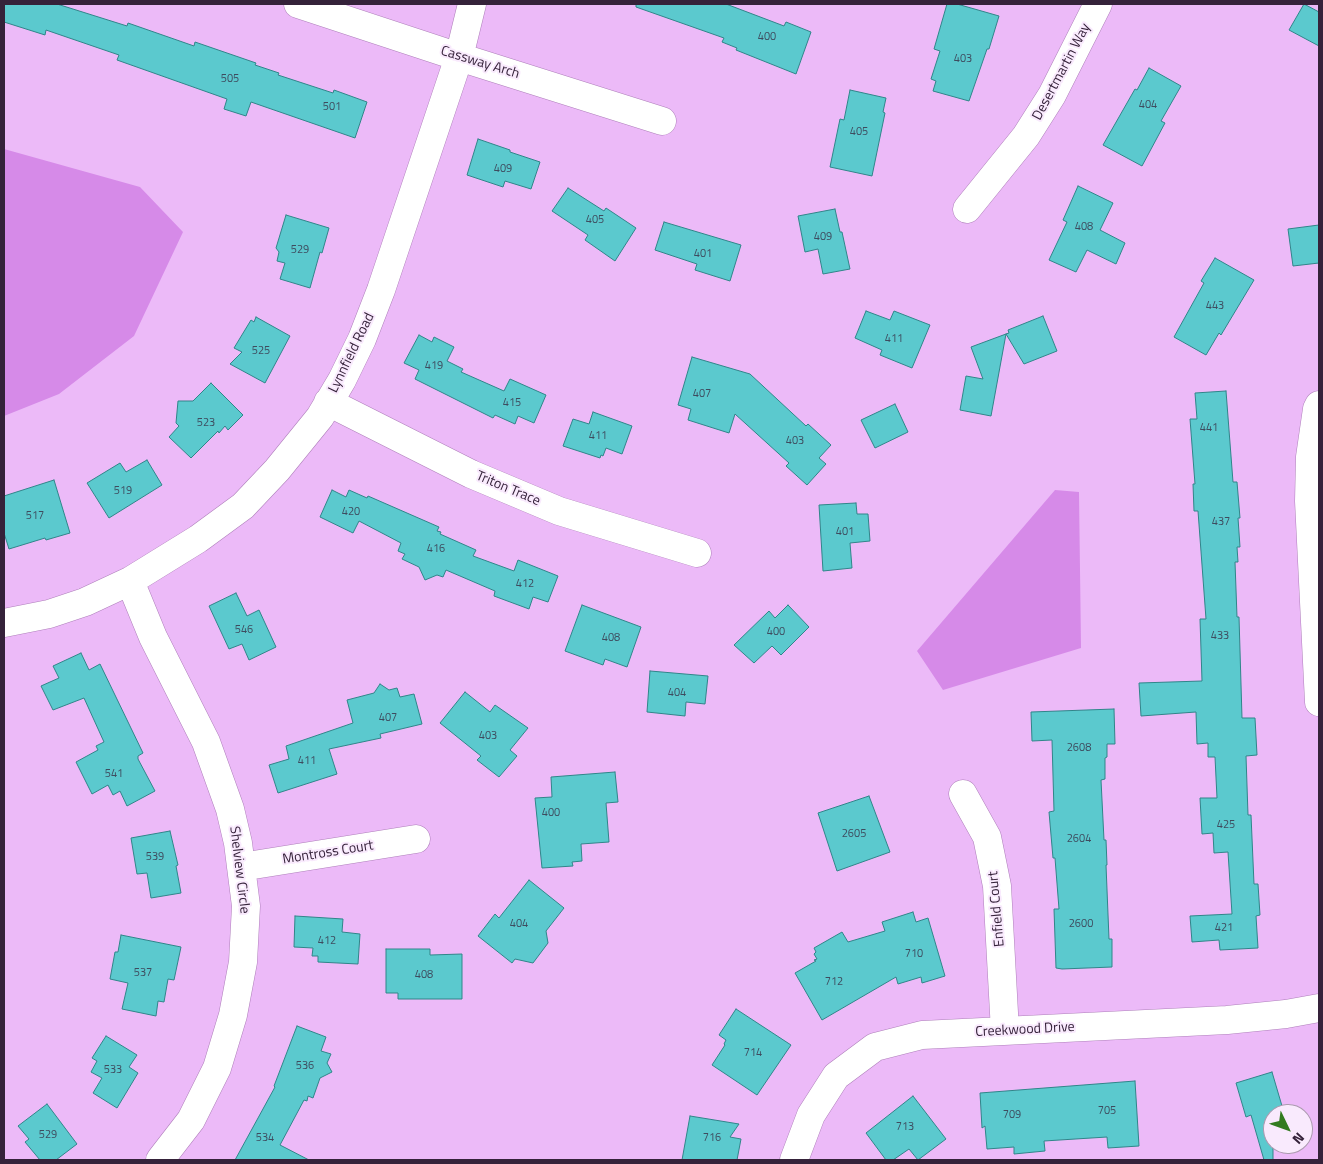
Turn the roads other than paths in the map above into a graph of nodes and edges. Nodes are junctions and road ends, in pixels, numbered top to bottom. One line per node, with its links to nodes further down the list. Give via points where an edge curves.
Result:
1 (298, 4): 4 (street, Cassway Arch)
2 (472, 4): 4 (street, Lynnfield Road)
3 (1098, 4): 6 (street, Desertmartin Way, via 1052,95 1026,136)
4 (459, 57): 5 (street, Cassway Arch); 7 (street, Lynnfield Road, via 381,290 362,339)
5 (662, 121)
6 (967, 209)
7 (328, 402): 9 (street, Triton Trace, via 471,474 559,511); 10 (street, Lynnfield Road, via 320,417 277,470 243,506 198,539)
8 (1319, 405): 12 (street, via 1310,458 1309,501)
9 (697, 553)
10 (130, 581): 11 (street, Lynnfield Road, via 49,614); 15 (street, Shelview Circle, via 153,638 206,742 230,809)
11 (4, 623)
12 (1319, 702)
13 (963, 794): 17 (street, Enfield Court, via 987,837 997,886)
14 (416, 839): 15 (street, Montross Court)
15 (241, 866): 18 (street, Shelview Circle, via 246,906 243,962 233,1015 217,1068 191,1120)
16 (1319, 1008): 17 (street, Creekwood Drive, via 1227,1020)
17 (1005, 1031): 19 (street, Creekwood Drive, via 922,1035 875,1047 836,1076 810,1115)
18 (160, 1160)
19 (794, 1160)

